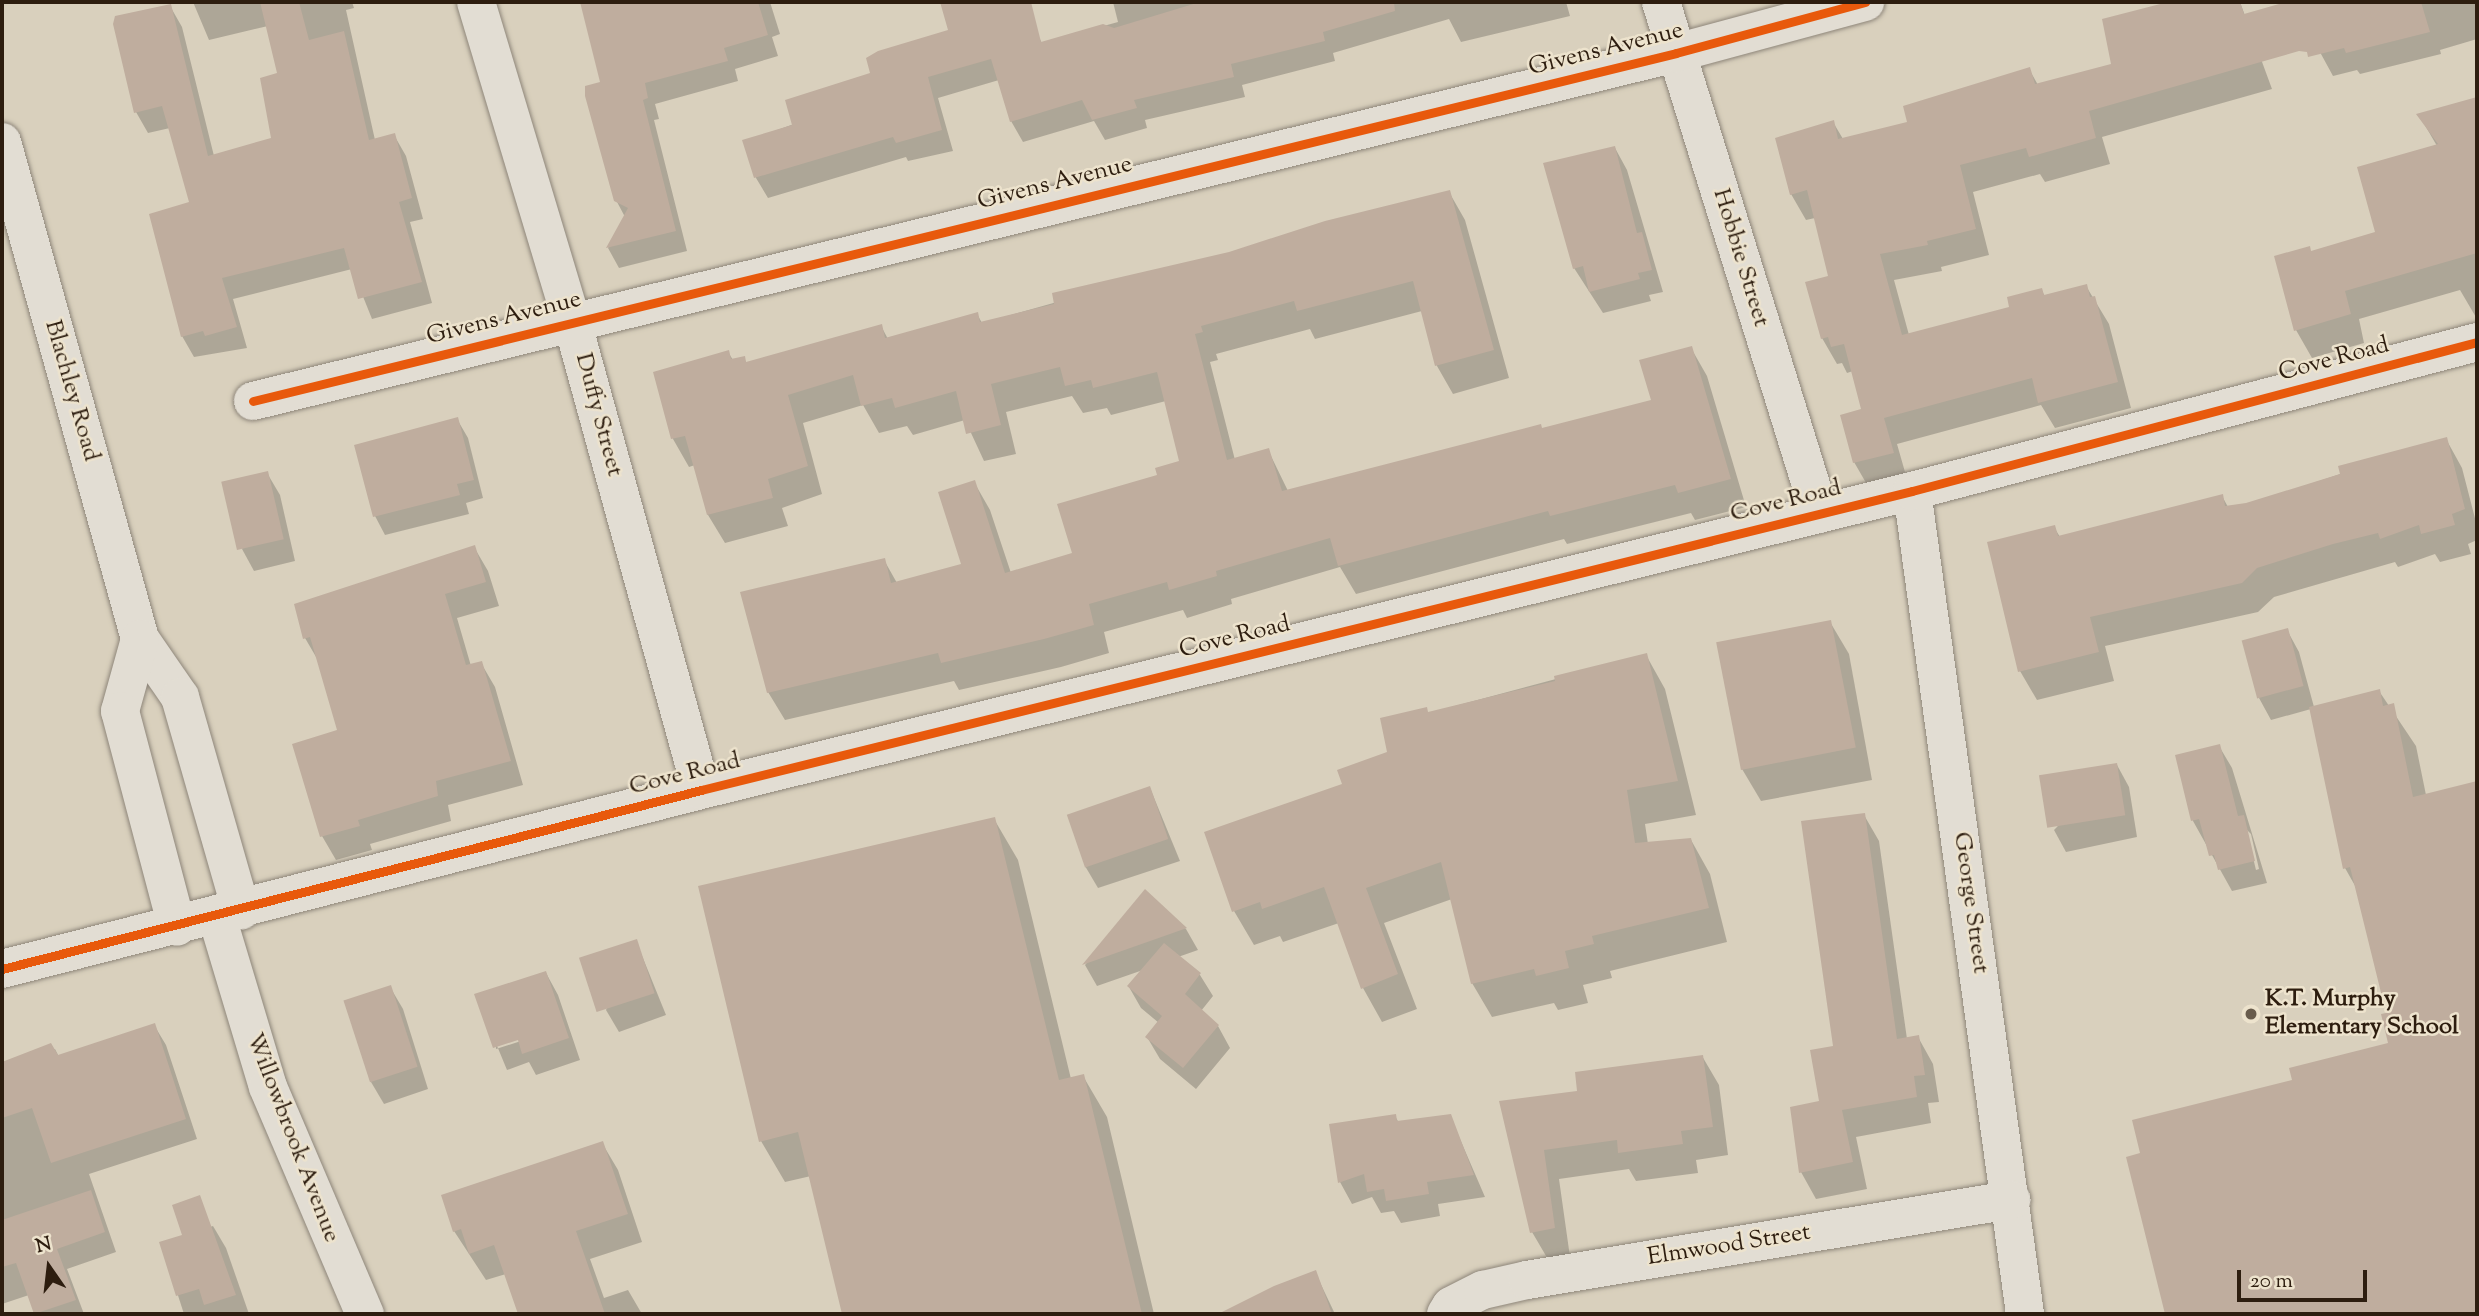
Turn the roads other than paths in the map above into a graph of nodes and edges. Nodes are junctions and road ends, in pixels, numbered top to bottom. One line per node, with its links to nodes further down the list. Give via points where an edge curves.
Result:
1 (476, 2): 6 (street, Duffy Street)
2 (1661, 2): 4 (street, Hobbie Street)
3 (1865, 2): 4 (street, Givens Avenue)
4 (1676, 53): 6 (street, Givens Avenue); 10 (street, Hobbie Street)
5 (2, 142): 11 (street, Blachley Road)
6 (572, 321): 8 (street, Givens Avenue); 12 (street, Duffy Street)
7 (2476, 346): 9 (street, Cove Road)
8 (253, 401)
9 (1912, 491): 10 (street, Cove Road); 16 (street, George Street)
10 (1820, 514): 12 (street, Cove Road)
11 (140, 639): 13 (street, Blachley Road, via 180,697); 14 (street, via 120,711)
12 (701, 790): 13 (street, Cove Road)
13 (229, 913): 14 (street, Cove Road); 18 (street, Willowbrook Avenue, via 268,1087)
14 (177, 927): 15 (street, Cove Road)
15 (2, 969)
16 (2011, 1200): 17 (street, Elmwood Street, via 1527,1280 1483,1290); 19 (street, George Street)
17 (1448, 1310)
18 (365, 1314)
19 (2025, 1314)

